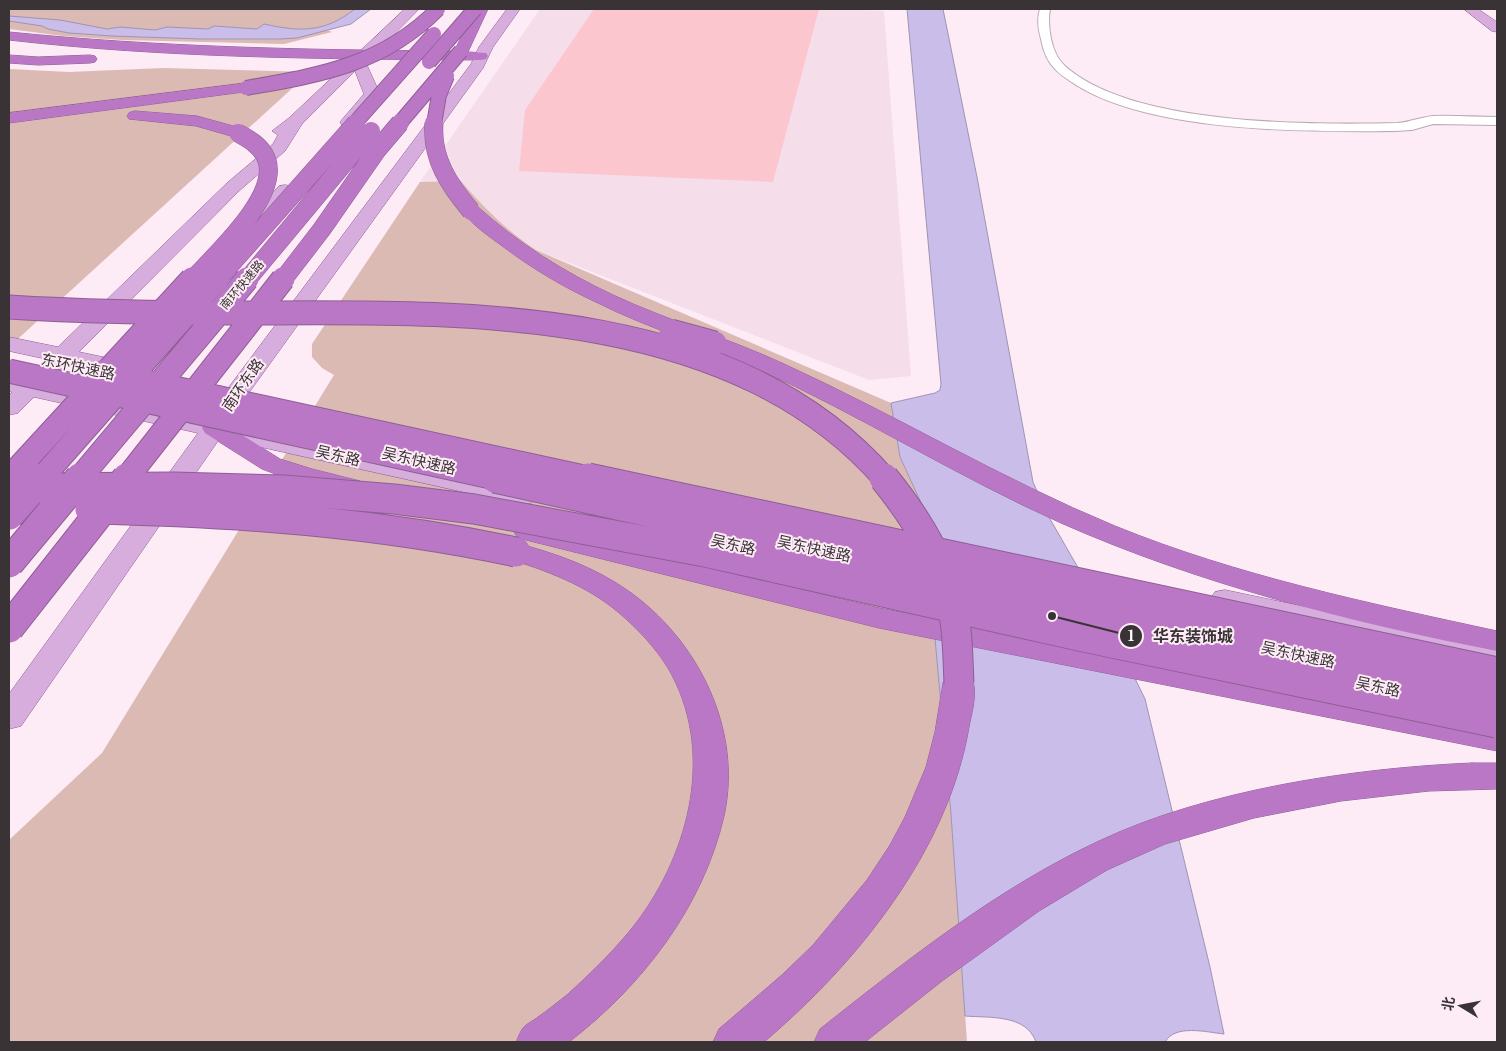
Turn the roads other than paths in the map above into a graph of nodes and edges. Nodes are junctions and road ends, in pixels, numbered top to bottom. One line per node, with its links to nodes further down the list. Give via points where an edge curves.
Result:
1 (412, 9): 12 (main road)
2 (438, 9): 14 (highway, bridge, via 404,39 366,58 297,78)
3 (456, 9): 35 (highway, 南环快速路, bridge)
4 (476, 9): 36 (highway, 南环快速路, bridge)
5 (481, 9): 11 (highway)
6 (514, 9): 11 (main road, 南环东路, via 486,47)
7 (1045, 9): 17 (street, via 1046,38 1061,69 1087,86 1133,105 1216,120 1300,126 1390,127 1431,120)
8 (1470, 9): 9 (main road)
9 (1497, 28)
10 (9, 36): 12 (highway, via 138,48)
11 (474, 57): 12 (highway); 21 (highway, bridge, via 436,100 432,124 440,164 456,195 502,239 554,272 607,300); 28 (main road, 南环东路); 37 (highway, bridge, via 377,150 322,228)
12 (362, 58): 13 (highway); 24 (main road, via 295,121 279,147 233,187); 25 (main road, via 372,94)
13 (9, 59)
14 (222, 92): 15 (highway); 16 (highway)
15 (9, 111)
16 (9, 118)
17 (1497, 121)
18 (9, 127): 32 (highway, bridge, via 112,116 184,119 220,126 254,141 269,167 262,196 214,256)
19 (9, 291): 21 (highway, bridge, via 101,298 414,299 505,303 625,320)
20 (9, 307): 48 (highway, bridge, via 108,313 441,314 606,332 692,356 770,390 840,435 873,466 897,494 926,540 938,565 955,618 959,683 949,745 926,812 886,882 830,954 795,990)
21 (715, 343): 38 (highway, via 760,361 964,467 1108,533 1243,580 1394,620)
22 (9, 344): 24 (main road)
23 (9, 352): 27 (highway, 东环快速路, bridge)
24 (63, 355): 25 (main road); 29 (main road)
25 (124, 368): 28 (main road); 30 (main road)
26 (9, 371): 27 (highway, 东环快速路, bridge)
27 (139, 390): 40 (highway, 吴东快速路, bridge, via 739,511); 41 (highway, 吴东快速路, bridge)
28 (237, 392): 31 (main road, 南环东路); 39 (main road)
29 (14, 397): 30 (main road, 吴东路); 31 (main road)
30 (93, 402): 31 (main road, 吴东路)
31 (214, 428): 42 (main road, 吴东路); 43 (main road, 南环东路); 45 (highway, via 271,464 304,475 749,588 879,618)
32 (9, 478)
33 (9, 488): 44 (highway, bridge, via 152,486 272,490 406,500 495,512 708,553 1091,639)
34 (9, 511): 47 (highway, bridge, via 84,508 232,514 354,524 439,536 516,552 563,568 611,593 656,630 690,676 704,713 711,774 703,826 678,890 647,938 605,986)
35 (9, 515)
36 (9, 563)
37 (9, 628)
38 (1497, 641)
39 (1497, 657)
40 (1497, 672)
41 (1497, 699)
42 (1497, 714)
43 (9, 718)
44 (1497, 723)
45 (1497, 739)
46 (1497, 776): 49 (highway, via 1393,780 1317,792 1214,814 1157,832 1095,860 1041,892 939,960)
47 (537, 1042)
48 (734, 1042)
49 (835, 1042)

